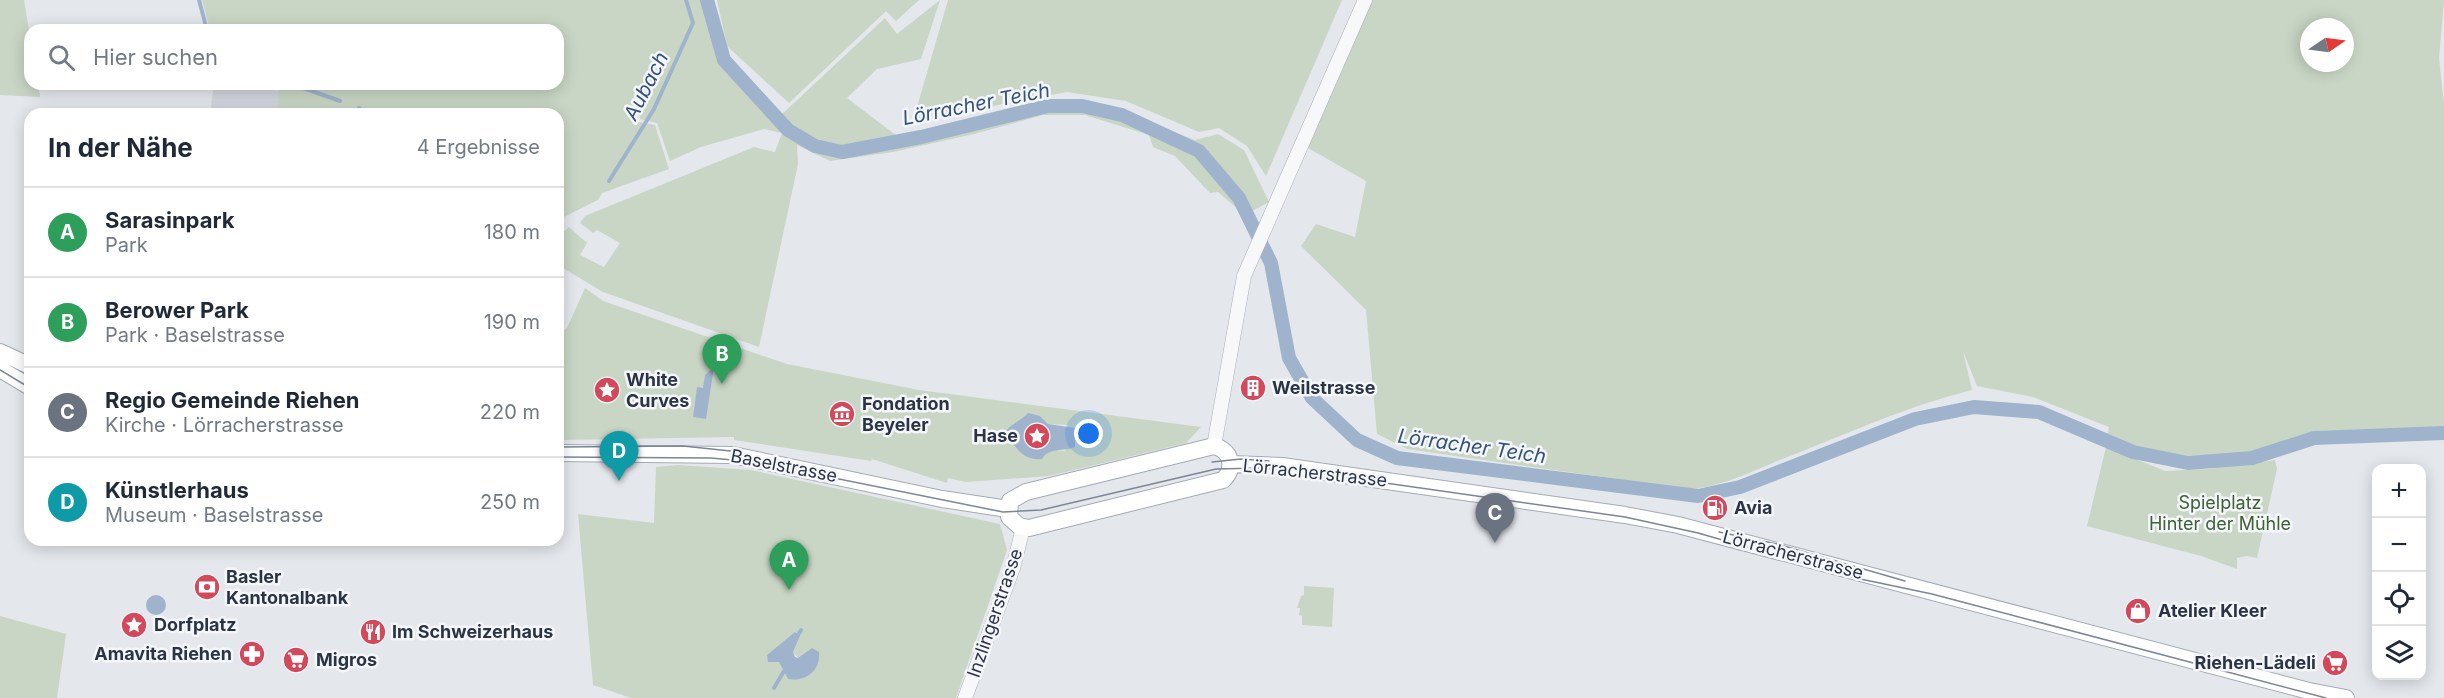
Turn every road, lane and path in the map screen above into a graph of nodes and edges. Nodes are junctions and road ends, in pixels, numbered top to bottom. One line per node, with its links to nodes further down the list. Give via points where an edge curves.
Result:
1 (1365, 0): 6 (street, via 1240,292)
2 (0, 352): 3 (main road)
3 (24, 363)
4 (0, 369): 5 (main road)
5 (24, 383)
6 (1214, 446): 8 (main road, Lörracherstrasse, via 1224,450); 9 (main road, via 1026,492 1016,496)
7 (564, 453): 9 (main road, Baselstrasse, via 733,455)
8 (1231, 464): 10 (main road, Lörracherstrasse, via 1223,480); 12 (main road, Lörracherstrasse, via 1282,466 1653,520)
9 (1008, 509): 10 (main road, via 1009,517)
10 (1023, 528): 11 (street, Inzlingerstrasse, via 1013,568)
11 (965, 698)
12 (2346, 698)

